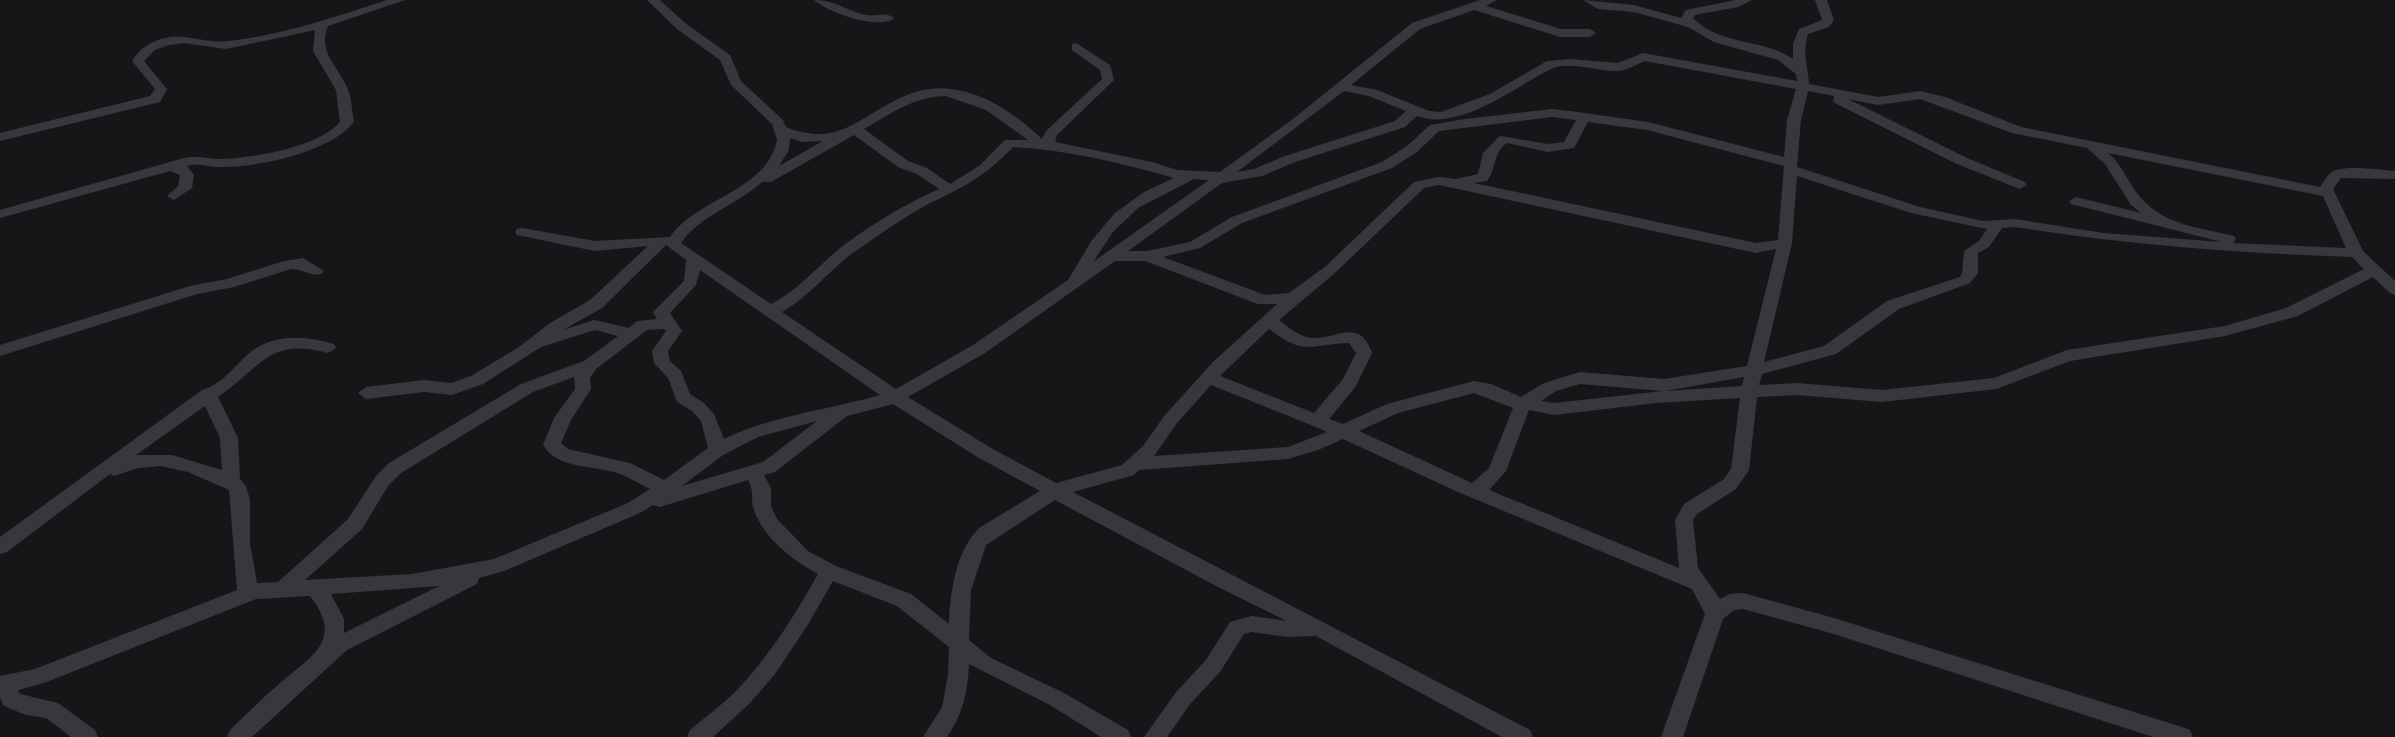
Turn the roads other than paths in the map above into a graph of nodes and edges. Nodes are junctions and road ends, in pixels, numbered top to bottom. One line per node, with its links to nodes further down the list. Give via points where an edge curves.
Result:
1 (399, 0): 10 (street)
2 (653, 0): 18 (street, via 726,58 738,87)
3 (820, 0): 9 (street, via 866,19)
4 (1491, 0): 8 (street)
5 (1588, 0): 11 (street, via 1602,7 1634,9)
6 (1746, 0): 11 (street, via 1690,12)
7 (1821, 0): 14 (street, via 1828,20 1801,33 1798,54)
8 (1475, 6): 12 (street, via 1560,33); 15 (street, via 1416,26)
9 (888, 18)
10 (324, 22): 20 (street, via 225,45 184,38 160,43 138,61 161,89 155,99); 24 (street, via 318,42 324,64 341,88 346,126 328,138 285,153 223,163 194,160)
11 (1690, 24): 14 (street, via 1746,48 1782,56)
12 (1590, 33)
13 (1076, 47): 21 (street, via 1106,68 1108,80)
14 (1807, 82): 16 (street, via 1643,57 1620,67 1551,64 1495,97 1458,111 1438,116); 22 (street, via 1883,101 1920,95 2006,127); 23 (street, via 1797,101); 28 (street, via 1962,161)
15 (1342, 87): 16 (street, via 1372,93); 27 (street)
16 (1414, 111): 27 (street, via 1400,124 1257,173)
17 (1584, 117): 23 (street, via 1648,126); 29 (street, via 1569,144 1548,148 1505,139 1494,146 1482,178 1471,181 1430,177); 44 (street, via 1552,113 1436,128 1400,158 1380,168 1247,216 1196,245)
18 (780, 129): 19 (street, via 813,139); 30 (street, via 784,140 778,157)
19 (849, 132): 21 (street, via 921,94 945,92 1001,112); 30 (street); 31 (street)
20 (0, 137)
21 (1043, 145): 26 (street); 31 (street, via 1007,144 984,168)
22 (2092, 145): 32 (street); 36 (street, via 2110,161 2136,202)
23 (1790, 166): 37 (street, via 1916,210); 40 (street)
24 (173, 167): 33 (street, via 187,175 184,188); 35 (street)
25 (2395, 175): 32 (street, via 2337,174)
26 (1189, 176): 27 (street); 48 (street, via 1140,200 1108,226)
27 (1220, 178): 43 (street)
28 (2020, 185)
29 (1416, 187): 40 (street, via 1429,182 1455,183 1756,248); 50 (street, via 1331,269)
30 (746, 189): 39 (street, via 693,219)
31 (949, 190): 51 (street, via 924,201 846,251 795,298)
32 (2327, 193): 42 (street)
33 (174, 196)
34 (2076, 201): 36 (street)
35 (0, 214)
36 (2166, 224): 41 (street)
37 (1996, 226): 41 (street, via 2015,223 2103,237); 59 (street, via 1984,244 1971,252 1970,273 1965,280 1893,305 1830,350)
38 (522, 232): 39 (street, via 595,246)
39 (668, 240): 45 (street); 55 (street, via 597,304)
40 (1785, 243): 59 (street)
41 (2273, 249): 42 (street)
42 (2356, 253): 46 (street)
43 (1112, 256): 44 (street); 48 (street)
44 (1147, 256): 50 (street, via 1264,300)
45 (694, 259): 51 (street); 53 (street, via 691,282 661,312)
46 (2375, 270): 49 (street); 61 (street, via 2292,312 2225,331 2067,356 1996,383 1882,396 1797,389)
47 (316, 272): 57 (street, via 303,264 289,264 229,284 195,289)
48 (1074, 283): 64 (street, via 980,350)
49 (2395, 290)
50 (1293, 298): 52 (street)
51 (769, 312): 64 (street)
52 (1269, 320): 60 (street); 67 (street, via 1303,340 1319,343 1347,336 1363,348 1350,382)
53 (669, 323): 54 (street, via 643,325); 69 (street, via 674,331 660,349 663,363 675,375 683,398 711,420)
54 (632, 334): 55 (street, via 594,325); 58 (street)
55 (532, 346): 62 (street, via 460,388 424,386)
56 (328, 348): 63 (street, via 301,339 271,349 255,357 244,372)
57 (0, 351)
58 (590, 365): 74 (street, via 582,378 578,399 559,425 552,442 554,448 563,454 624,468); 83 (street, via 527,388 395,468 372,495 355,524)
59 (1755, 370): 61 (street); 65 (street, via 1664,385 1573,379 1550,387)
60 (1209, 378): 67 (street); 70 (street)
61 (1749, 392): 65 (street, via 1656,397 1567,409); 81 (street, via 1740,470 1730,484 1686,514 1687,563)
62 (366, 393)
63 (208, 394): 72 (street, via 229,438); 73 (street)
64 (895, 397): 66 (street); 75 (street, via 985,453)
65 (1523, 404): 68 (street, via 1474,387 1393,408); 76 (street, via 1497,471)
66 (842, 411): 69 (street, via 752,433); 71 (street, via 772,466)
67 (1317, 421): 68 (street)
68 (1345, 432): 70 (street, via 1288,453); 76 (street)
69 (717, 450): 74 (street)
70 (1137, 464): 75 (street)
71 (753, 472): 77 (street); 80 (street, via 762,488 762,506 770,524 801,556)
72 (231, 482): 73 (street, via 184,463 155,458 128,463); 84 (street, via 239,492 242,507 240,539 249,582)
73 (84, 484): 78 (street)
74 (665, 489): 77 (street)
75 (1057, 490): 86 (street, via 1150,543); 87 (street, via 979,540 959,604)
76 (1474, 491): 81 (street)
77 (634, 508): 79 (street)
78 (0, 547)
79 (497, 566): 82 (street, via 412,582); 88 (street, via 354,636)
80 (829, 571): 87 (street, via 904,600); 92 (street, via 803,620 777,654 743,696)
81 (1696, 583): 85 (street)
82 (315, 588): 83 (street); 88 (street, via 335,613 335,632)
83 (283, 589): 84 (street)
84 (245, 594): 89 (street, via 105,652)
85 (1715, 614): 97 (street); 98 (street, via 1734,601 1773,609)
86 (1319, 628): 95 (street, via 1252,624 1237,628 1213,666); 96 (street)
87 (958, 641): 93 (street, via 961,676 941,730); 94 (street, via 984,664 1057,699)
88 (327, 654): 91 (street)
89 (3, 684): 90 (street, via 11,700 51,709)
90 (87, 737)
91 (238, 737)
92 (698, 737)
93 (934, 737)
94 (1120, 737)
95 (1155, 737)
96 (1522, 737)
97 (1672, 737)
98 (2182, 737)

